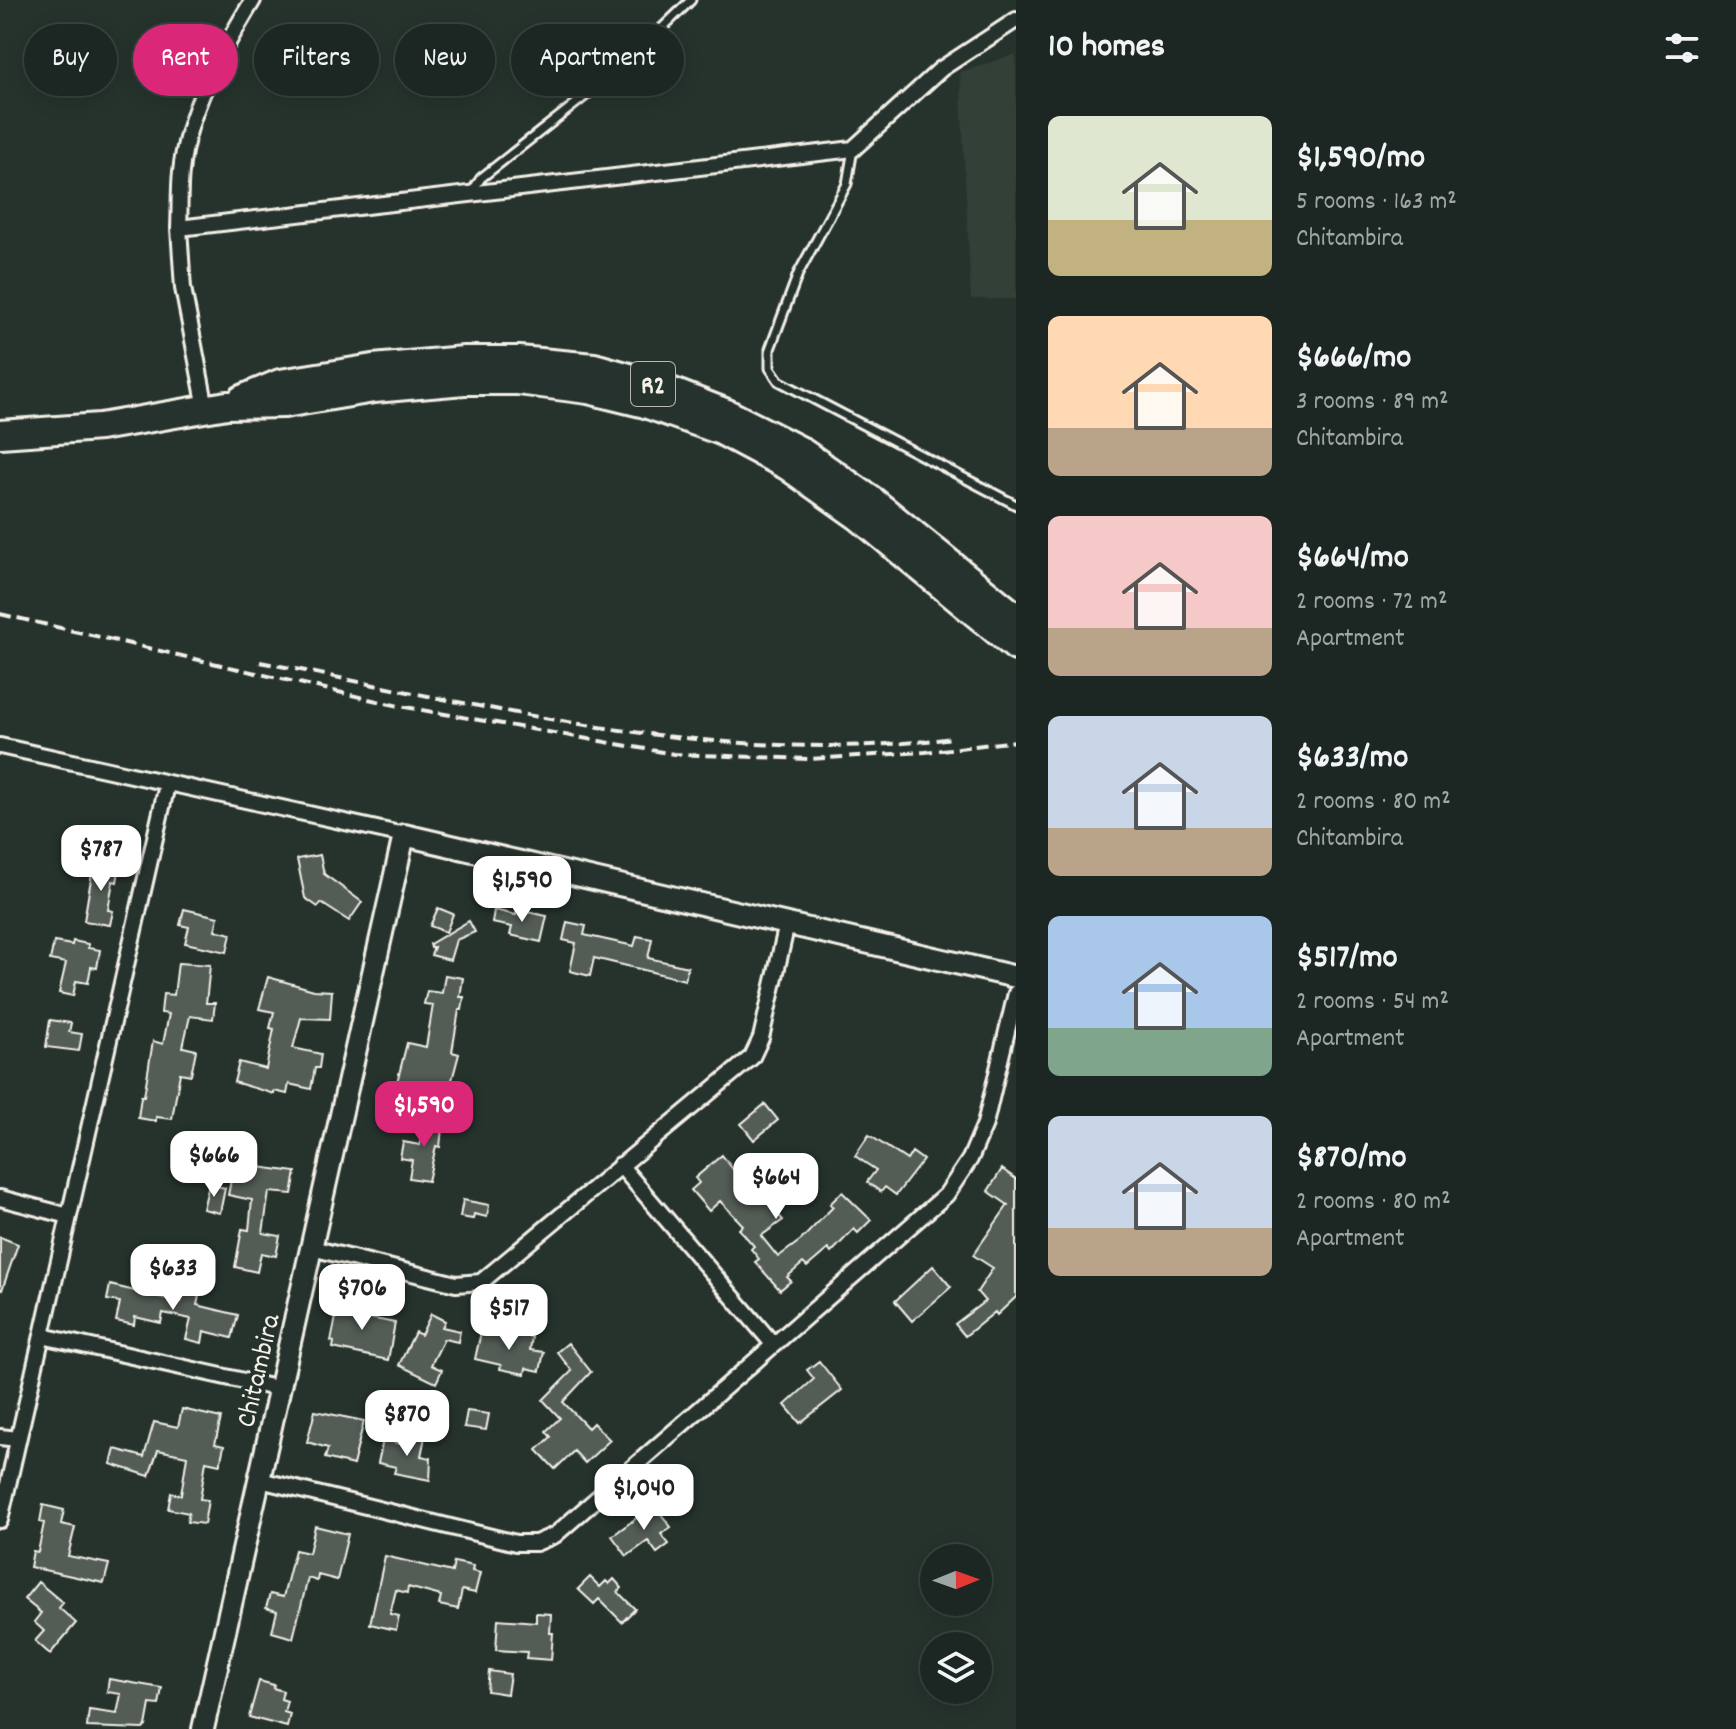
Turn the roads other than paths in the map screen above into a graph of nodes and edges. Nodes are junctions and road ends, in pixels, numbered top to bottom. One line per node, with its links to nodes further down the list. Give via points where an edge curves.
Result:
1 (253, 0): 6 (street, via 215,62 195,114 181,169)
2 (691, 0): 5 (lane, via 621,68 481,178)
3 (1016, 20): 4 (street, via 941,69)
4 (853, 149): 5 (street); 9 (lane, via 847,184 798,274 770,349 770,368 779,381)
5 (470, 194): 6 (street)
6 (179, 228): 7 (street, via 183,288)
7 (217, 407): 8 (highway, R2, via 100,427); 10 (highway, R2, via 280,383 373,368 519,360 608,371 727,413 798,449 873,501); 11 (highway, R2, via 284,404 464,381 518,381 645,404 721,431 787,466 859,517)
8 (0, 434)
9 (1016, 505)
10 (1016, 617)
11 (1016, 647)
12 (0, 746): 13 (street)
13 (167, 785): 14 (street); 20 (street)
14 (404, 835): 15 (street); 21 (street, Chitambira)
15 (787, 924): 16 (street); 18 (street, via 752,1057)
16 (1016, 977)
17 (1016, 993): 23 (street, via 985,1124 946,1195)
18 (620, 1165): 21 (street, via 481,1282 456,1284); 23 (street)
19 (0, 1198): 20 (street)
20 (69, 1216): 22 (street)
21 (312, 1248): 24 (street, Chitambira)
22 (42, 1336): 24 (street); 26 (street)
23 (773, 1344): 27 (street, via 555,1535 536,1543 516,1543)
24 (280, 1389): 27 (street, Chitambira)
25 (0, 1437): 26 (street)
26 (18, 1439): 28 (street)
27 (260, 1480): 29 (street, Chitambira)
28 (0, 1520)
29 (203, 1729)

